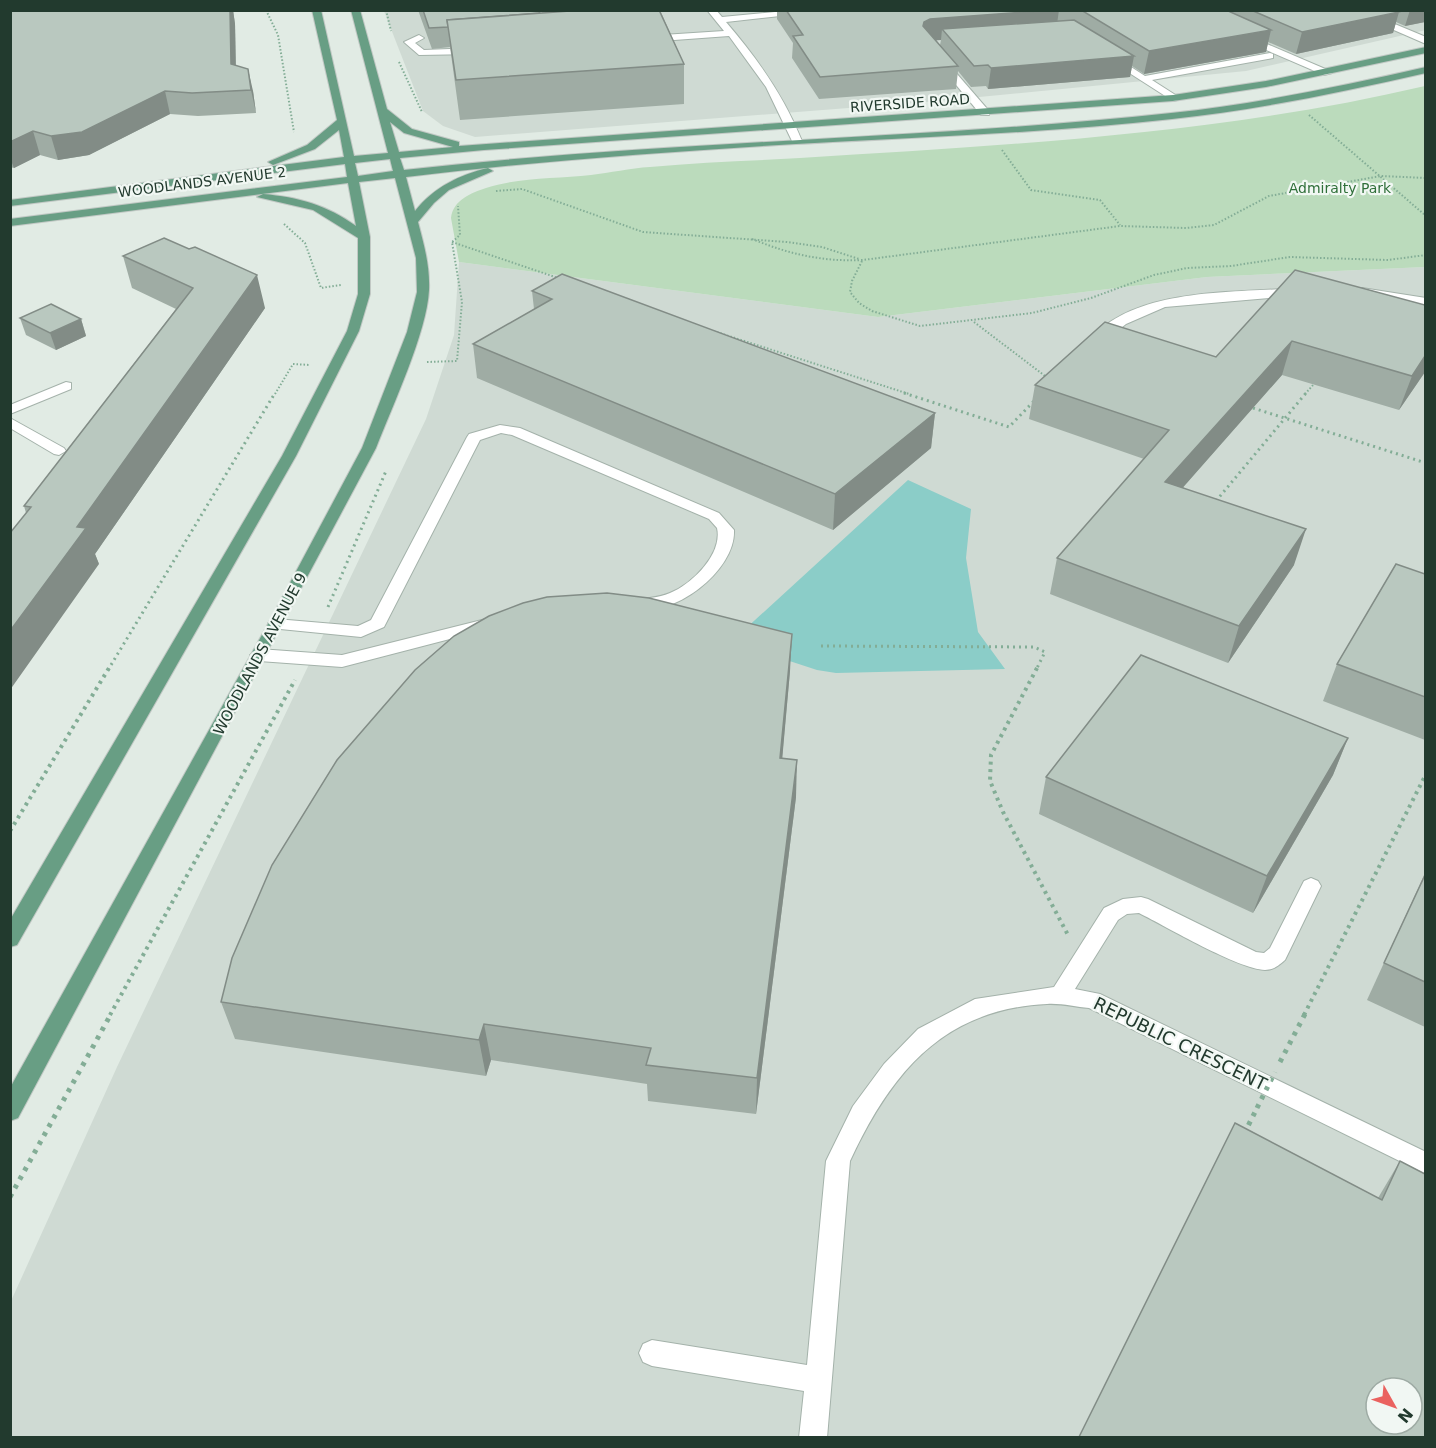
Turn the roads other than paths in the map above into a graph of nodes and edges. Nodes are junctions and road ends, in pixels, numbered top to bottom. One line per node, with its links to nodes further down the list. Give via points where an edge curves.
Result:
1 (316, 10): 23 (main road)
2 (355, 10): 21 (main road, WOODLANDS AVENUE 9)
3 (711, 10): 6 (lane)
4 (831, 10): 6 (lane)
5 (1352, 10): 11 (lane)
6 (720, 20): 7 (lane)
7 (732, 33): 10 (lane); 24 (lane, via 770,82)
8 (1235, 33): 18 (lane)
9 (419, 38): 12 (lane, via 409,42 422,53)
10 (631, 40)
11 (1425, 41)
12 (486, 50)
13 (1425, 50): 18 (main road, RIVERSIDE ROAD)
14 (934, 54): 22 (lane)
15 (1104, 54): 19 (lane)
16 (1270, 56): 19 (lane)
17 (1425, 70): 25 (main road, via 1341,89 1174,116 998,131)
18 (1327, 73): 20 (main road, RIVERSIDE ROAD)
19 (1143, 79): 20 (lane)
20 (1173, 98): 22 (main road, RIVERSIDE ROAD)
21 (380, 109): 26 (main road, via 408,131 452,144); 27 (main road, WOODLANDS AVENUE 9)
22 (985, 112): 24 (main road, RIVERSIDE ROAD)
23 (342, 120): 28 (main road); 31 (main road, via 327,138 308,150)
24 (791, 126): 25 (lane); 26 (main road, RIVERSIDE ROAD)
25 (796, 141): 29 (main road)
26 (483, 147): 27 (main road, RIVERSIDE ROAD)
27 (392, 156): 28 (main road, WOODLANDS AVENUE 2); 30 (main road, WOODLANDS AVENUE 9)
28 (349, 160): 31 (main road, WOODLANDS AVENUE 2); 32 (main road)
29 (520, 160): 30 (main road); 35 (main road, via 441,189)
30 (398, 173): 32 (main road, WOODLANDS AVENUE 2); 35 (main road, WOODLANDS AVENUE 9)
31 (226, 176): 34 (main road, WOODLANDS AVENUE 2)
32 (353, 178): 33 (main road, WOODLANDS AVENUE 2); 37 (main road)
33 (219, 195): 36 (main road, WOODLANDS AVENUE 2); 37 (main road, via 314,204)
34 (10, 203)
35 (413, 221): 48 (main road, WOODLANDS AVENUE 9, via 422,258 423,292 413,332 369,448)
36 (10, 223)
37 (364, 237): 51 (main road, via 364,294 337,367)
38 (1310, 292): 41 (lane, via 1163,303 1121,321)
39 (1346, 292): 40 (lane, via 1370,291)
40 (1425, 302)
41 (1084, 351)
42 (66, 386): 43 (lane)
43 (10, 410)
44 (10, 422): 45 (lane)
45 (59, 451)
46 (625, 606): 48 (lane, via 663,601 689,590 720,555 727,540 725,528 714,516 515,431 500,429 474,437 378,623 361,632)
47 (512, 620): 49 (lane, via 342,661)
48 (276, 624): 49 (main road, WOODLANDS AVENUE 9)
49 (259, 655): 53 (main road, WOODLANDS AVENUE 9)
50 (1311, 886): 52 (lane, via 1278,954 1268,962 1253,960 1141,905 1123,908 1111,914)
51 (10, 939)
52 (1060, 996): 54 (lane, REPUBLIC CRESCENT, via 1092,1000); 56 (lane, REPUBLIC CRESCENT, via 975,1008 926,1035 892,1071 861,1113 838,1161)
53 (10, 1111)
54 (1425, 1164)
55 (652, 1353): 56 (lane)
56 (820, 1380): 57 (lane, REPUBLIC CRESCENT)
57 (813, 1437)

